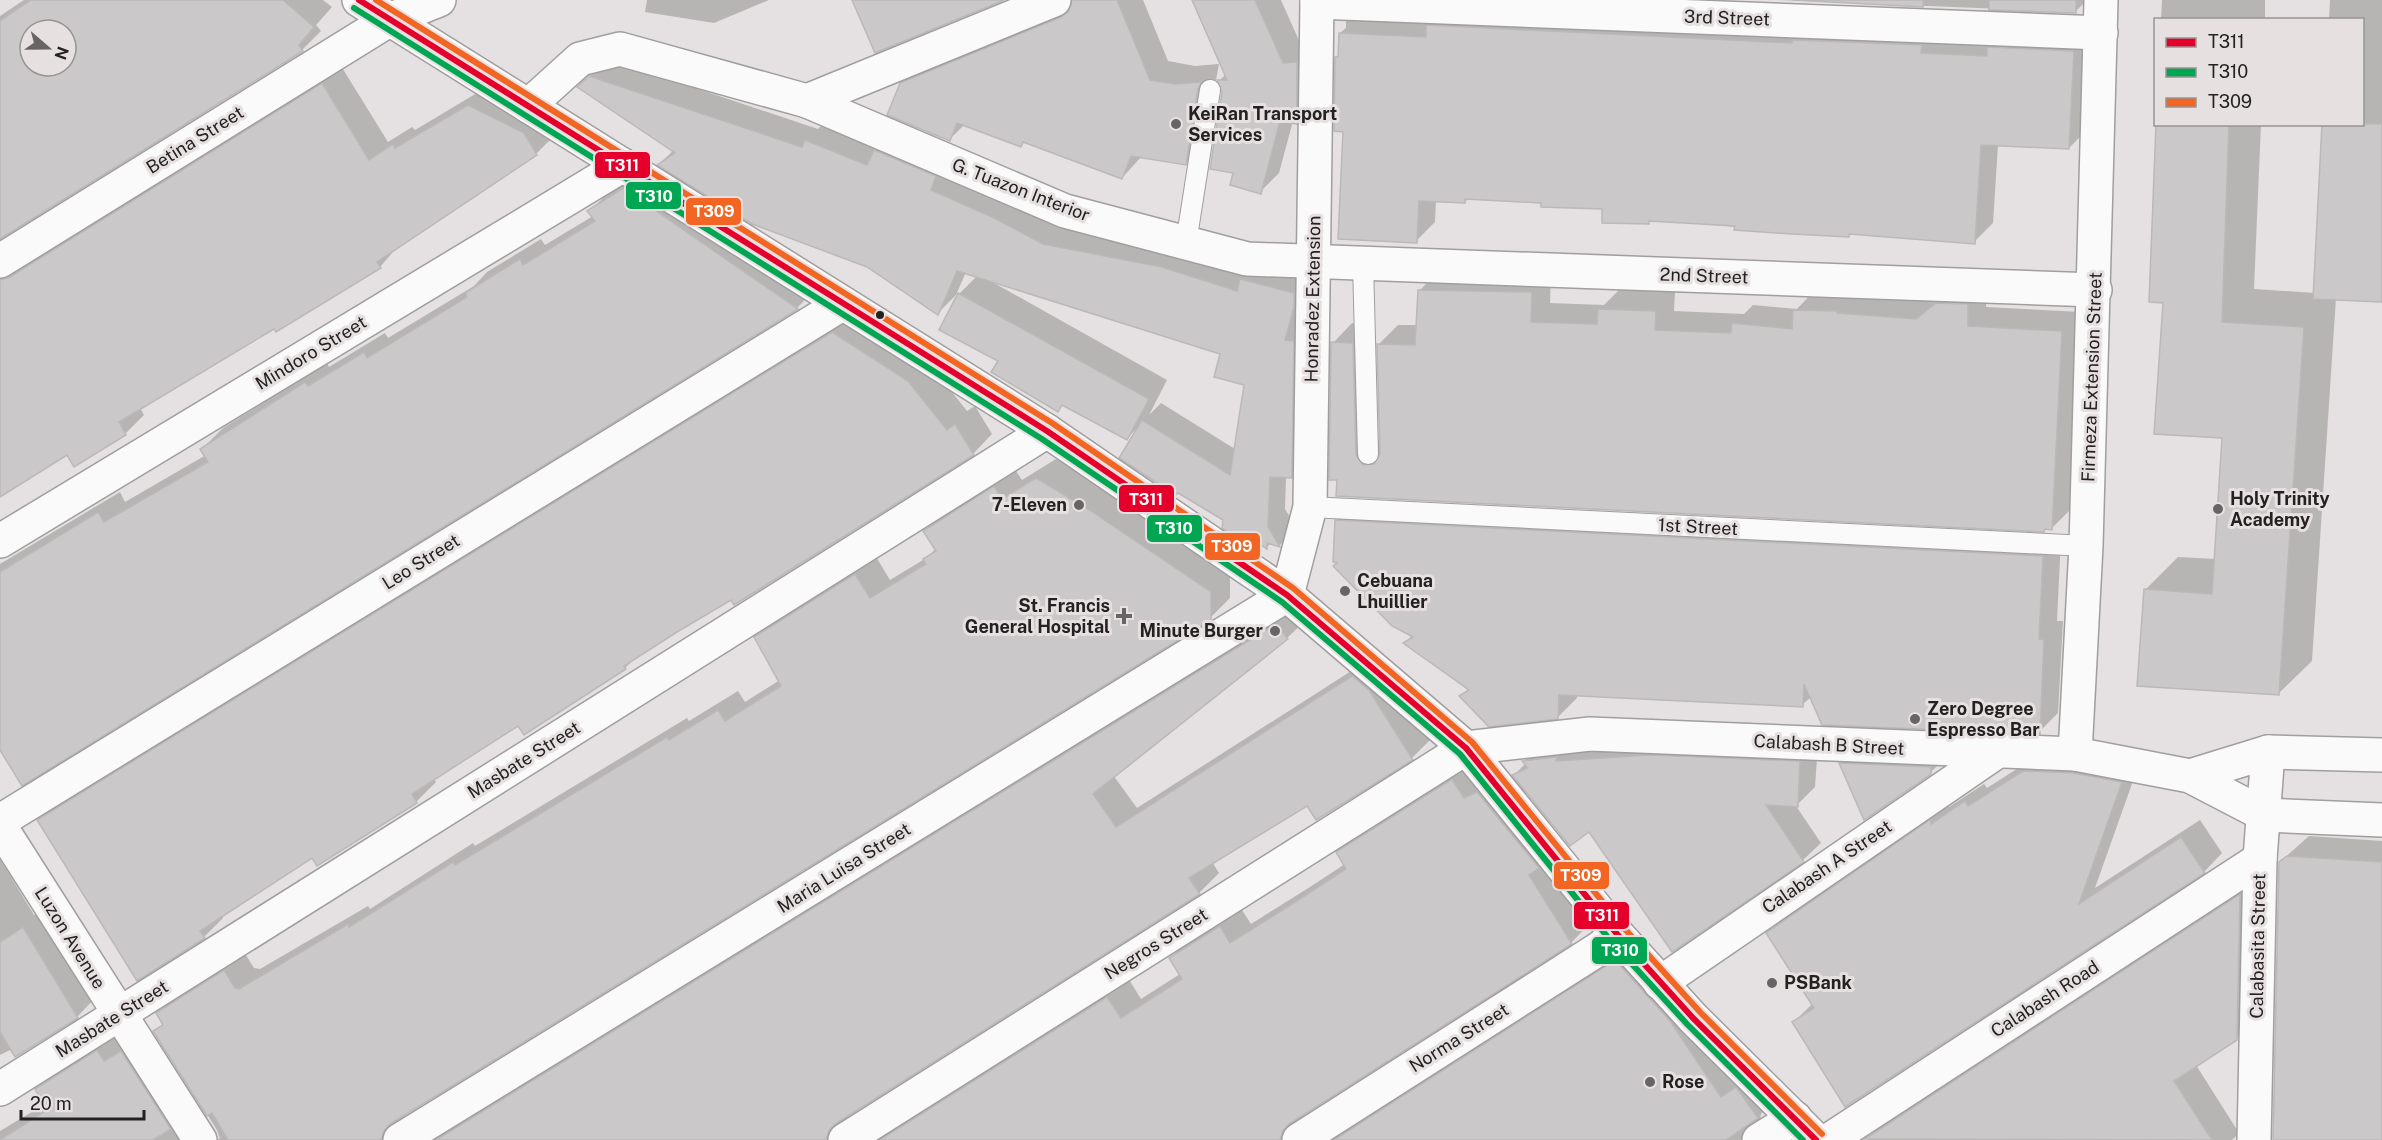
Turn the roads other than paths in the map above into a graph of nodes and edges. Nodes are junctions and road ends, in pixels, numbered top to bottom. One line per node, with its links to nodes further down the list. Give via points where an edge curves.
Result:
1 (359, 0): 6 (street)
2 (439, 0): 6 (street, Betina Street)
3 (1054, 0): 9 (street)
4 (2101, 0): 7 (street, Firmeza Extension Street)
5 (1317, 1): 7 (street, 3rd Street); 14 (street, Honradez Extension)
6 (389, 20): 10 (street); 13 (street, Betina Street)
7 (2101, 33): 16 (street, Firmeza Extension Street)
8 (1210, 90): 12 (lane)
9 (807, 101): 10 (street, G. Tuazon Interior, via 620,49 580,59); 12 (street, G. Tuazon Interior, via 1065,211)
10 (528, 106): 11 (street)
11 (623, 165): 17 (street); 21 (street, Mindoro Street)
12 (1186, 243): 14 (street, G. Tuazon Interior, via 1247,259)
13 (0, 261)
14 (1314, 262): 15 (street, 2nd Street); 20 (street, Honradez Extension)
15 (1363, 263): 16 (street, 2nd Street); 19 (lane)
16 (2094, 290): 22 (street, Firmeza Extension Street)
17 (842, 304): 18 (street); 32 (street, Leo Street)
18 (1047, 431): 23 (street); 37 (street, Masbate Street)
19 (1368, 454)
20 (1310, 507): 22 (lane, 1st Street); 23 (street, Honradez Extension)
21 (0, 541)
22 (2086, 546): 27 (street, Firmeza Extension Street)
23 (1287, 595): 24 (street); 41 (street, Maria Luisa Street)
24 (1466, 748): 26 (street, Calabash B Street, via 1590,734); 35 (street); 42 (street, Negros Street)
25 (2268, 752): 28 (street); 29 (street); 30 (street, Calabasita Street)
26 (1995, 753): 27 (street, Calabash B Street); 36 (street, Calabash A Street)
27 (2075, 754): 29 (street, Calabash B Street)
28 (2382, 755)
29 (2190, 776): 30 (street)
30 (2265, 815): 31 (street); 34 (street, Calabasita Street)
31 (2382, 820)
32 (0, 821)
33 (0, 826): 37 (street, Luzon Avenue)
34 (2260, 859): 45 (street, Calabash Road); 46 (street, Calabasita Street)
35 (1617, 934): 36 (street); 43 (street, Norma Street)
36 (1660, 983): 39 (street)
37 (118, 1015): 38 (street, Masbate Street); 40 (street, Luzon Avenue)
38 (0, 1089)
39 (1806, 1129): 44 (street)
40 (200, 1140)
41 (400, 1140)
42 (845, 1140)
43 (1299, 1140)
44 (1759, 1140)
45 (1829, 1140)
46 (2254, 1140)

